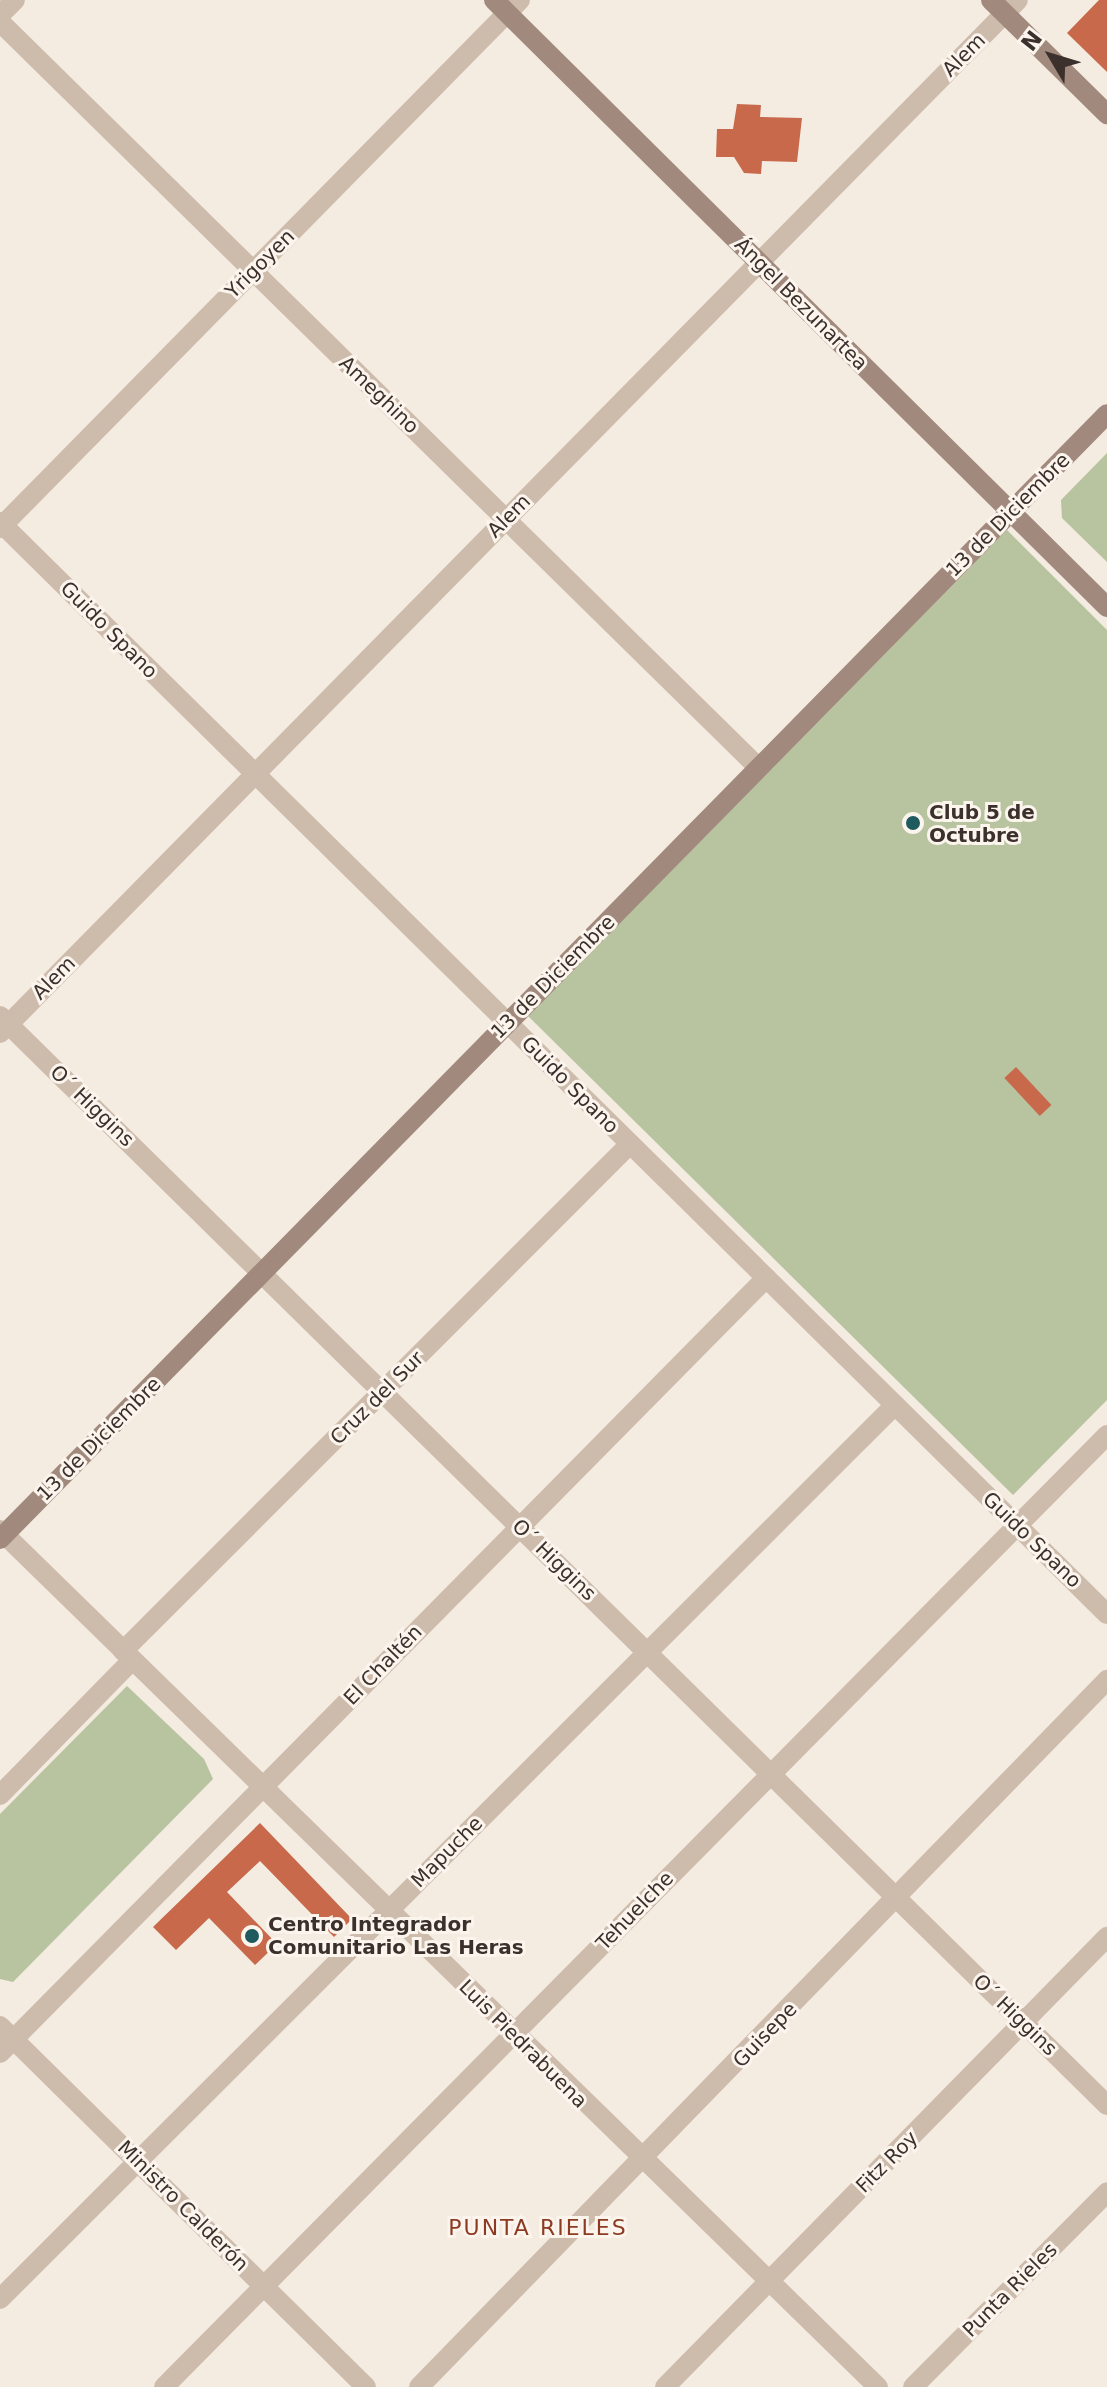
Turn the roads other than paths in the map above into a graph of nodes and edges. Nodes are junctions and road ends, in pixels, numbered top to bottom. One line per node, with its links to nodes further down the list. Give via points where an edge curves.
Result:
1 (15, 0): 4 (street)
2 (507, 4): 7 (street, Ángel Bezunartea); 8 (street, Yrigoyen)
3 (1005, 4): 6 (street); 7 (street, Alem)
4 (0, 15)
5 (0, 22): 8 (street, Ameghino)
6 (1107, 114)
7 (759, 263): 10 (street, Ángel Bezunartea); 11 (street, Alem)
8 (253, 271): 11 (street, Ameghino); 12 (street, Yrigoyen)
9 (1107, 414): 10 (street, 13 de Diciembre)
10 (1011, 512): 13 (street, Ángel Bezunartea); 14 (street, 13 de Diciembre)
11 (506, 520): 14 (street, Ameghino); 15 (street, Alem)
12 (1, 525): 15 (street, Guido Spano)
13 (1107, 607)
14 (759, 768): 16 (street, 13 de Diciembre)
15 (255, 774): 16 (street, Guido Spano); 17 (street, Alem)
16 (508, 1023): 18 (street, Guido Spano); 19 (street, 13 de Diciembre)
17 (3, 1024): 19 (street, O´ Higgins)
18 (630, 1144): 20 (street, Guido Spano); 21 (street, Cruz del Sur)
19 (262, 1273): 21 (street, O´ Higgins); 26 (street, 13 de Diciembre)
20 (766, 1278): 22 (street, Guido Spano); 24 (street, El Chaltén)
21 (383, 1392): 24 (street, O´ Higgins); 29 (street, Cruz del Sur)
22 (895, 1405): 25 (street, Guido Spano); 28 (street, Mapuche)
23 (1107, 1435): 25 (street, Tehuelche)
24 (520, 1526): 28 (street, O´ Higgins); 32 (street, El Chaltén)
25 (1018, 1526): 27 (street, Guido Spano); 31 (street, Tehuelche)
26 (2, 1534): 29 (street, Luis Piedrabuena)
27 (1107, 1614)
28 (648, 1651): 31 (street, O´ Higgins); 35 (street, Mapuche)
29 (127, 1656): 32 (street, Luis Piedrabuena); 33 (street, Cruz del Sur)
30 (1107, 1680): 34 (street, Guisepe)
31 (771, 1772): 34 (street, O´ Higgins); 38 (street, Tehuelche)
32 (262, 1789): 35 (street, Luis Piedrabuena); 39 (street, El Chaltén)
33 (0, 1795)
34 (897, 1900): 37 (street, O´ Higgins); 41 (street, Guisepe)
35 (388, 1910): 38 (street, Luis Piedrabuena); 42 (street, Mapuche)
36 (1107, 1937): 37 (street, Fitz Roy)
37 (1023, 2023): 40 (street, O´ Higgins); 44 (street, Fitz Roy)
38 (513, 2036): 41 (street, Luis Piedrabuena); 45 (street, Tehuelche)
39 (5, 2039): 42 (street, Ministro Calderón)
40 (1107, 2105)
41 (642, 2160): 44 (street, Luis Piedrabuena); 49 (street, Guisepe)
42 (137, 2161): 45 (street, Ministro Calderón); 46 (street, Mapuche)
43 (1107, 2192): 52 (street, Punta Rieles)
44 (768, 2283): 50 (street, Fitz Roy); 51 (street, Luis Piedrabuena)
45 (264, 2286): 47 (street, Tehuelche); 48 (street, Ministro Calderón)
46 (0, 2299)
47 (164, 2387)
48 (366, 2387)
49 (419, 2387)
50 (665, 2387)
51 (878, 2387)
52 (913, 2387)

